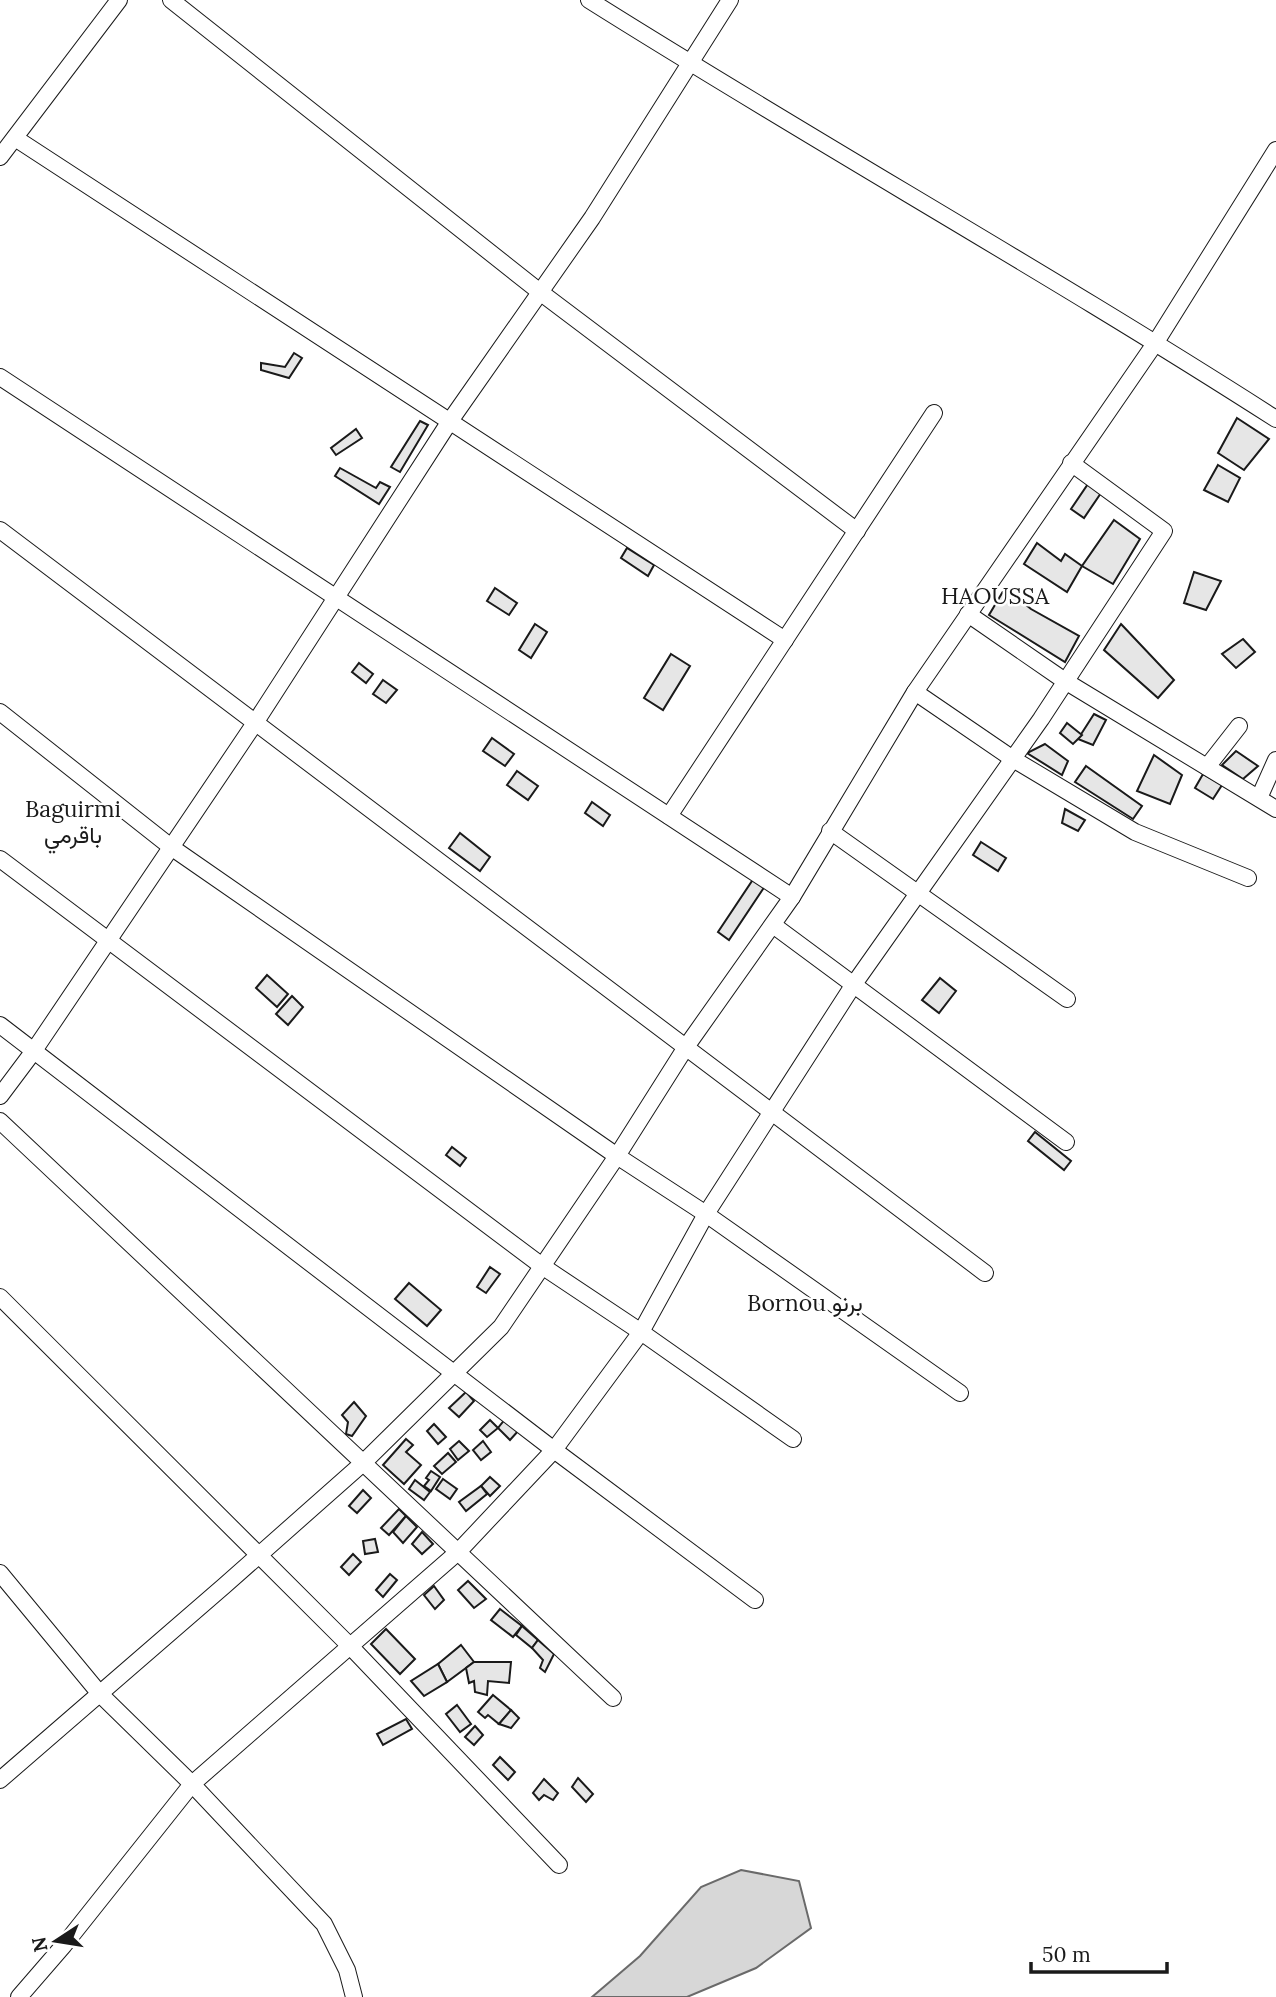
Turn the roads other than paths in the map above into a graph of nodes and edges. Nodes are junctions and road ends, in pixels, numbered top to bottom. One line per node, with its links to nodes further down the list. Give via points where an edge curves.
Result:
1 (119, 0): 6 (street)
2 (171, 0): 9 (street)
3 (589, 0): 5 (street)
4 (730, 0): 5 (street)
5 (690, 63): 9 (street); 10 (street)
6 (15, 138): 8 (street); 14 (street)
7 (1276, 150): 10 (street)
8 (0, 158)
9 (540, 292): 14 (street); 17 (street)
10 (1156, 342): 13 (street); 15 (street)
11 (0, 377): 18 (street)
12 (934, 413): 17 (street)
13 (1276, 419)
14 (450, 421): 18 (street); 20 (street)
15 (1071, 463): 19 (street); 21 (street, via 1164,531)
16 (0, 530): 24 (street)
17 (857, 531): 20 (street)
18 (336, 597): 24 (street); 31 (street)
19 (968, 614): 21 (street); 22 (street)
20 (785, 640): 31 (street)
21 (1065, 681): 26 (street); 28 (street)
22 (915, 692): 26 (street); 32 (street)
23 (0, 712): 33 (street)
24 (255, 723): 33 (street); 43 (street)
25 (1239, 726): 28 (street)
26 (1013, 758): 35 (street, via 1135,832); 36 (street)
27 (1276, 760): 29 (street)
28 (1207, 767): 29 (street)
29 (1259, 798): 30 (street)
30 (1276, 808)
31 (669, 816): 37 (street)
32 (830, 831): 36 (street); 37 (street)
33 (171, 847): 39 (street); 49 (street)
34 (0, 859): 39 (street)
35 (1248, 877)
36 (917, 894): 40 (street); 41 (street)
37 (792, 897): 38 (street)
38 (773, 925): 40 (street); 43 (street)
39 (107, 942): 44 (street); 51 (street)
40 (854, 984): 46 (street); 48 (street)
41 (1067, 999)
42 (0, 1025): 44 (street)
43 (686, 1047): 46 (street); 49 (street)
44 (33, 1052): 45 (street); 55 (street)
45 (0, 1096)
46 (772, 1112): 50 (street); 52 (street)
47 (0, 1121): 59 (street)
48 (1066, 1142)
49 (617, 1156): 50 (street); 51 (street)
50 (706, 1214): 54 (street); 56 (street)
51 (542, 1266): 54 (street); 55 (street, via 501,1327)
52 (985, 1273)
53 (0, 1297): 61 (street)
54 (641, 1332): 57 (street); 58 (street)
55 (455, 1373): 58 (street); 59 (street)
56 (960, 1393)
57 (793, 1439)
58 (554, 1450): 60 (street); 63 (street)
59 (363, 1463): 60 (street); 61 (street)
60 (458, 1552): 64 (street); 66 (street)
61 (260, 1555): 64 (street); 65 (street)
62 (0, 1573): 65 (street)
63 (755, 1600)
64 (350, 1646): 68 (street); 69 (street)
65 (100, 1694): 67 (street); 68 (street)
66 (613, 1698)
67 (0, 1780)
68 (192, 1784): 70 (street); 71 (street, via 324,1924 347,1970)
69 (559, 1865)
70 (19, 1997)
71 (354, 1997)

